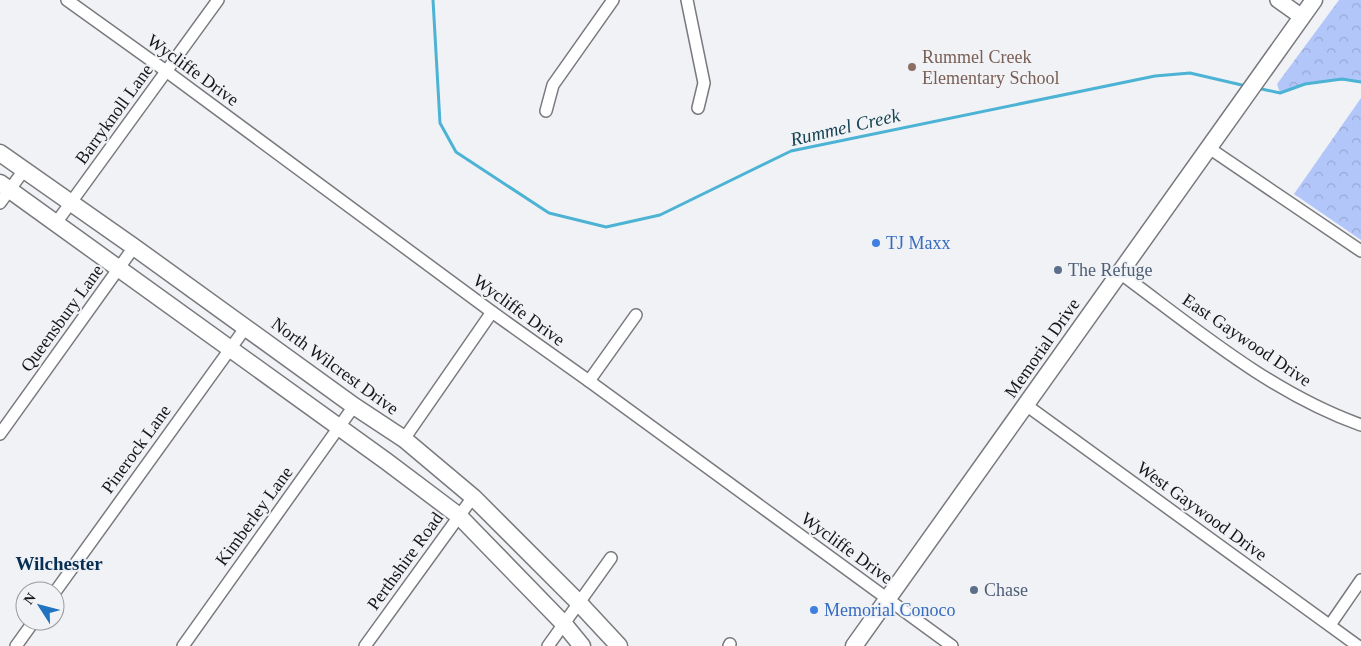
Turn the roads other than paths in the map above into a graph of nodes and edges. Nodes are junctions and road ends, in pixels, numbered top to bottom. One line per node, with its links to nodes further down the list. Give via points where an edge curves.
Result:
1 (68, 0): 8 (street, Wycliffe Drive)
2 (218, 0): 8 (street, Barryknoll Lane)
3 (613, 0): 10 (street, via 553,84)
4 (687, 0): 9 (street, via 704,84)
5 (1278, 0): 7 (street)
6 (1314, 0): 7 (main road, Memorial Drive)
7 (1302, 18): 11 (main road, Memorial Drive)
8 (166, 71): 15 (street, Barryknoll Lane); 21 (street, Wycliffe Drive)
9 (698, 108)
10 (546, 111)
11 (1209, 148): 18 (street); 20 (main road, Memorial Drive)
12 (0, 153): 13 (main road, North Wilcrest Drive)
13 (24, 170): 14 (street); 15 (main road, North Wilcrest Drive)
14 (3, 192): 16 (main road)
15 (72, 202): 16 (street, Barryknoll Lane); 17 (main road, North Wilcrest Drive)
16 (56, 223): 19 (main road)
17 (134, 247): 19 (street, Queensbury Lane); 23 (main road, North Wilcrest Drive)
18 (1361, 251)
19 (118, 269): 24 (main road); 30 (street, Queensbury Lane)
20 (1120, 273): 26 (main road, Memorial Drive); 28 (street, East Gaywood Drive, via 1295,396)
21 (492, 312): 25 (street, Wycliffe Drive); 31 (street)
22 (636, 315): 25 (street)
23 (246, 327): 24 (street, Pinerock Lane); 27 (main road, North Wilcrest Drive)
24 (230, 348): 29 (main road); 36 (street, Pinerock Lane)
25 (589, 381): 37 (street, Wycliffe Drive)
26 (1026, 405): 37 (main road, Memorial Drive); 40 (street, West Gaywood Drive)
27 (354, 406): 29 (street, Kimberley Lane); 31 (main road, North Wilcrest Drive)
28 (1361, 425)
29 (339, 428): 33 (main road); 43 (street, Kimberley Lane)
30 (0, 434)
31 (404, 439): 32 (main road, North Wilcrest Drive)
32 (473, 498): 33 (street, Perthshire Road); 38 (main road, North Wilcrest Drive)
33 (459, 516): 39 (main road); 44 (street, Perthshire Road)
34 (611, 558): 38 (street)
35 (1361, 580): 40 (street)
36 (63, 581)
37 (886, 599): 48 (main road, Memorial Drive); 49 (street, Wycliffe Drive)
38 (579, 602): 39 (street); 47 (main road, North Wilcrest Drive)
39 (564, 624): 45 (street); 46 (main road)
40 (1330, 625): 50 (street, West Gaywood Drive)
41 (27, 631): 42 (street)
42 (16, 646)
43 (183, 646)
44 (365, 646)
45 (548, 646)
46 (582, 646)
47 (619, 646)
48 (854, 646)
49 (952, 646)
50 (1358, 646)

